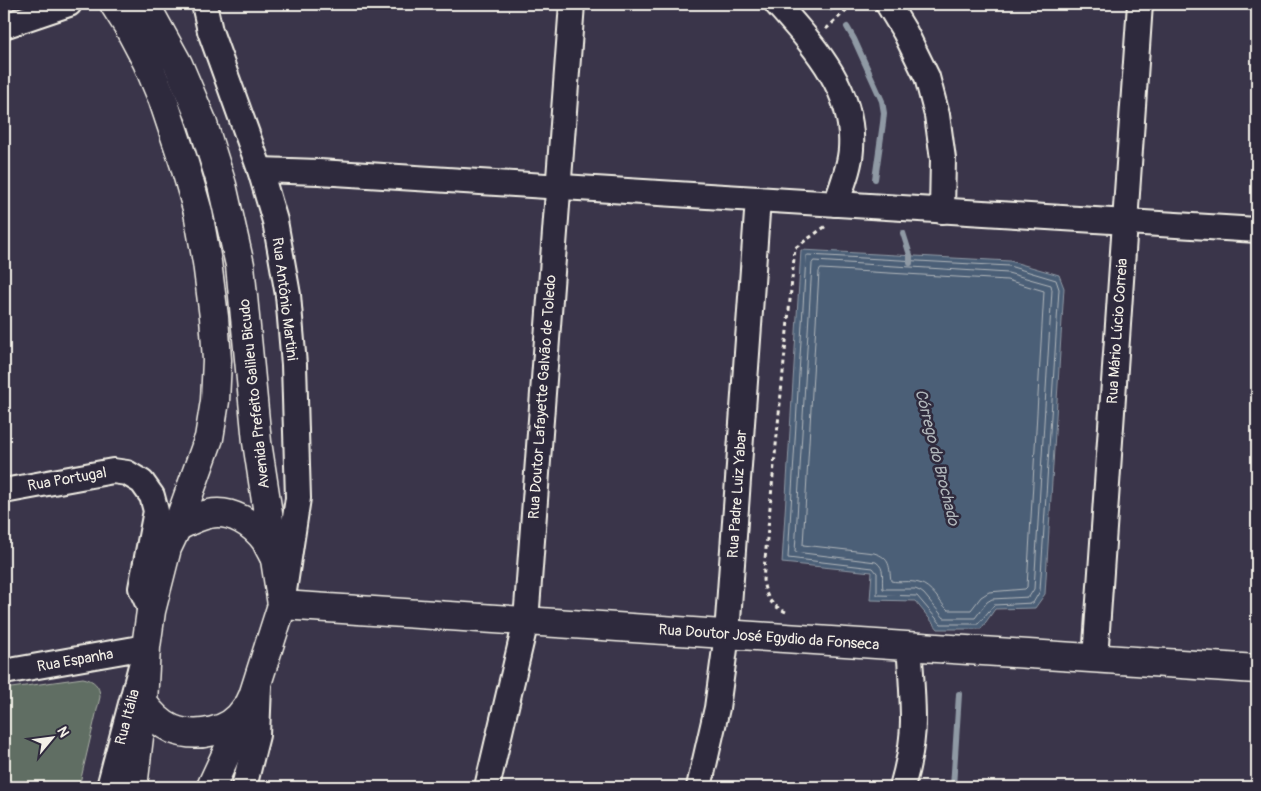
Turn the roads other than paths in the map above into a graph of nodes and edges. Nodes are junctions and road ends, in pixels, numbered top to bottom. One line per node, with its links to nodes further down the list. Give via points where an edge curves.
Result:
1 (69, 4): 9 (street)
2 (114, 4): 18 (main road, via 147,62 184,163 198,212 214,317 217,360 209,438)
3 (145, 4): 19 (main road, Avenida Prefeito Galileu Bicudo, via 178,64 202,121 222,185 240,265 257,442)
4 (204, 4): 10 (street, Rua Antônio Martini, via 210,31)
5 (572, 4): 11 (street, Rua Doutor Lafayette Galvão de Toledo)
6 (777, 4): 13 (street, via 823,59 845,101 852,148)
7 (888, 4): 14 (street, via 927,77 937,115 943,159)
8 (1140, 4): 15 (street, Rua Mário Lúcio Correia)
9 (4, 26)
10 (260, 170): 11 (street); 20 (street, Rua Antônio Martini, via 275,221 288,295 294,365 298,498)
11 (558, 187): 12 (street); 22 (street, Rua Doutor Lafayette Galvão de Toledo)
12 (758, 199): 13 (street); 23 (street, Rua Padre Luiz Yabar)
13 (846, 205): 14 (street)
14 (942, 211): 15 (street)
15 (1125, 222): 16 (street); 26 (street, Rua Mário Lúcio Correia)
16 (1257, 230)
17 (4, 491): 21 (street, Rua Portugal, via 113,471 127,473 142,482 152,496 156,511 141,588)
18 (177, 527): 19 (main road, via 211,513 226,513 244,520 256,530); 21 (main road, via 167,548)
19 (275, 559): 20 (main road, Avenida Prefeito Galileu Bicudo)
20 (282, 606): 22 (main road, Rua Doutor José Egydio da Fonseca); 29 (main road, Avenida Prefeito Galileu Bicudo)
21 (150, 611): 25 (main road)
22 (526, 621): 23 (main road, Rua Doutor José Egydio da Fonseca); 35 (street, Rua Doutor Lafayette Galvão de Toledo)
23 (727, 634): 24 (main road, Rua Doutor José Egydio da Fonseca); 36 (street, Rua Padre Luiz Yabar, via 717,708)
24 (909, 646): 26 (main road, Rua Doutor José Egydio da Fonseca); 37 (street, via 913,723 911,750)
25 (146, 647): 28 (street, Rua Espanha); 30 (main road); 31 (street, Rua Itália)
26 (1094, 658): 27 (main road, Rua Doutor José Egydio da Fonseca)
27 (1257, 669)
28 (4, 672)
29 (256, 686): 30 (main road, via 243,712 228,725 210,732 191,734 172,729 155,718); 33 (main road, Avenida Prefeito Galileu Bicudo); 34 (street, via 258,734)
30 (143, 703): 32 (main road)
31 (109, 787)
32 (134, 787)
33 (211, 787)
34 (244, 787)
35 (487, 787)
36 (699, 787)
37 (902, 787)

